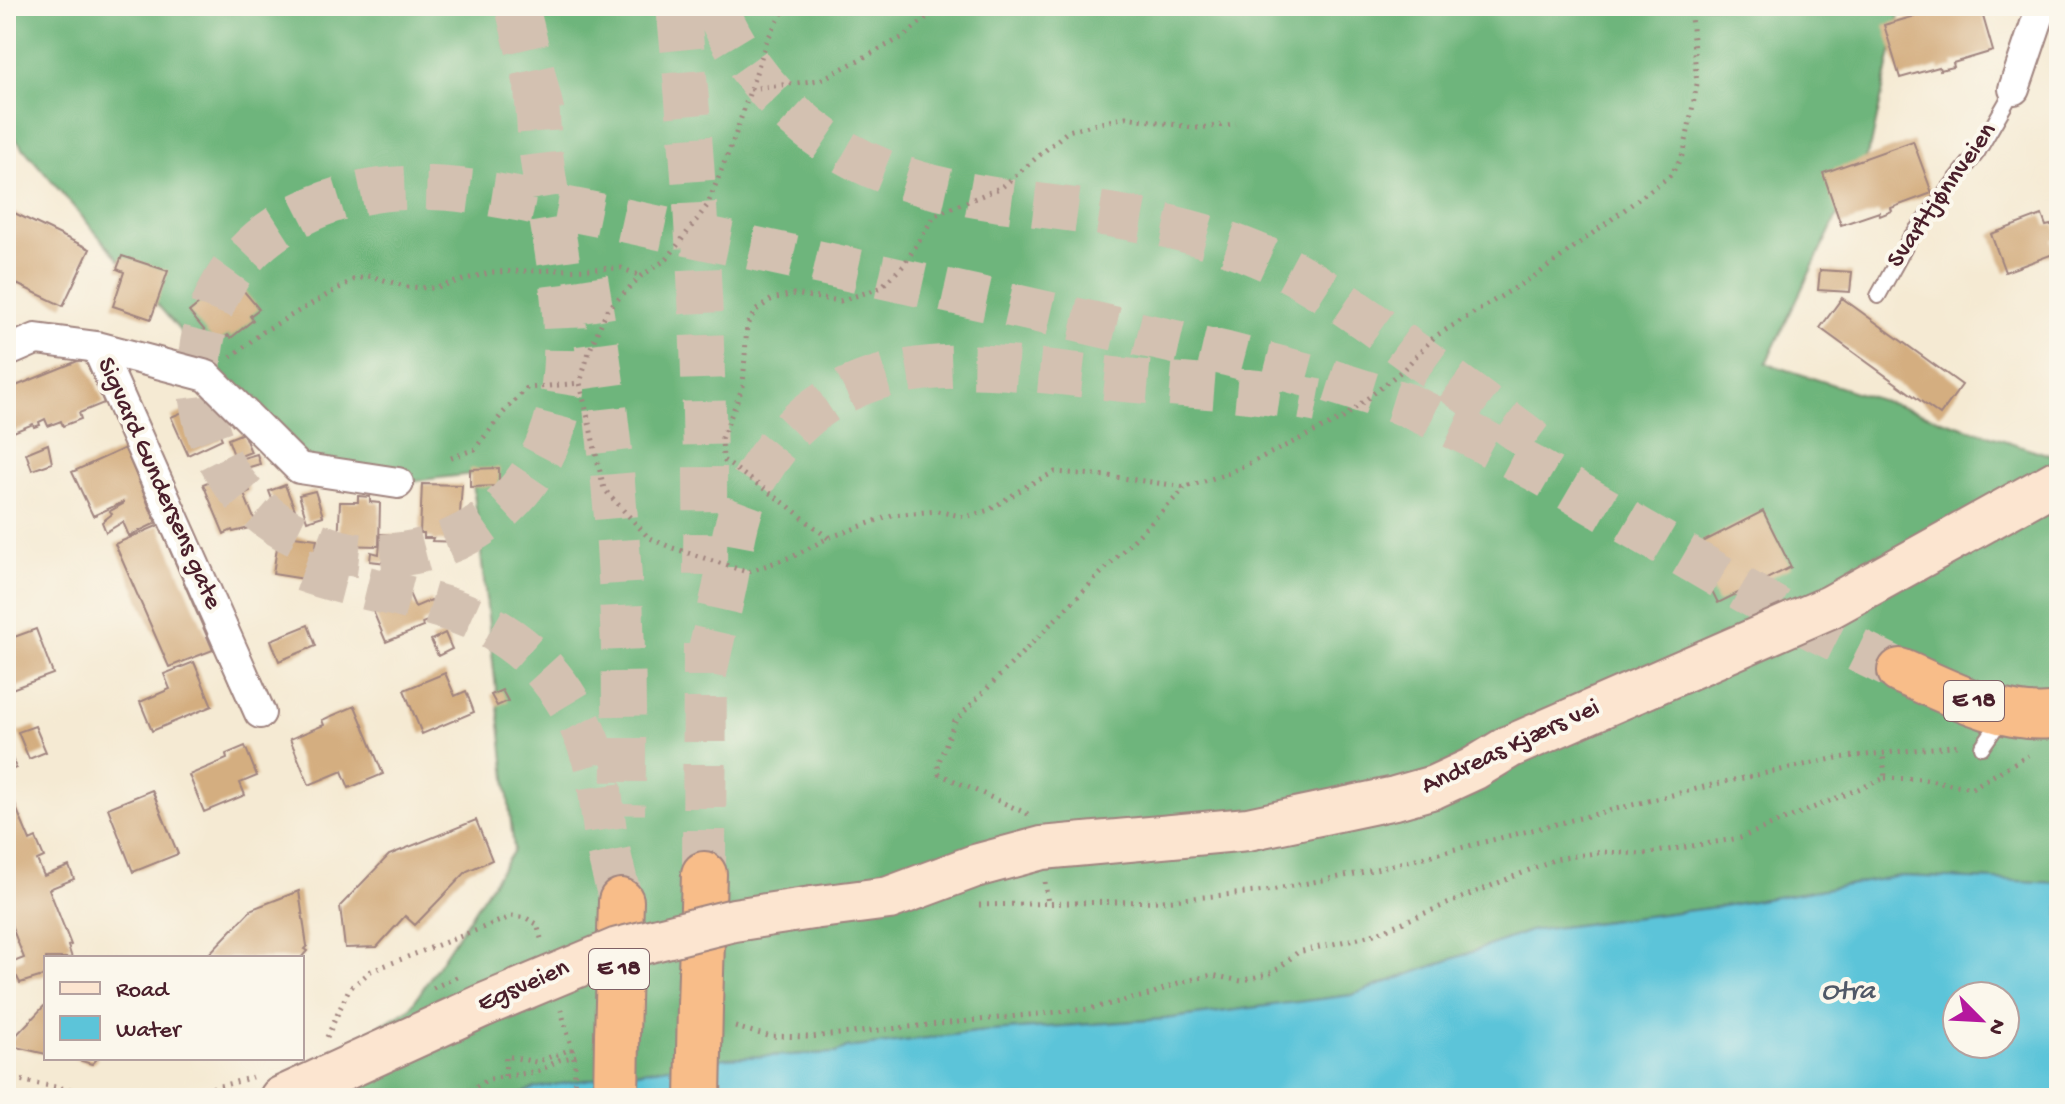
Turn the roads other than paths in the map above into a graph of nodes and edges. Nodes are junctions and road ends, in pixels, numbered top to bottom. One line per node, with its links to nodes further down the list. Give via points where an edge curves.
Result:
1 (2042, 6): 2 (street, Svarttjønnveien)
2 (2014, 89): 3 (lane, Svarttjønnveien, via 1977,153 1910,238)
3 (1878, 296)
4 (97, 347): 5 (street, via 36,339); 7 (street, Sigvard Gundersens gate, via 207,376 299,468); 9 (street, Sigvard Gundersens gate)
5 (6, 352)
6 (2059, 480): 12 (street, Andreas Kjærs vei, via 1830,607 1509,747 1434,787 1248,829 1042,848)
7 (398, 483)
8 (1904, 662): 10 (highway, E 18, via 1999,718 2025,717)
9 (260, 713)
10 (2047, 729)
11 (704, 874): 16 (highway, bridge, via 711,1016)
12 (922, 887): 14 (street, Egsveien, bridge, via 867,902 734,920 618,949)
13 (621, 901): 15 (highway, E 18, bridge, via 603,1045)
14 (270, 1087)
15 (616, 1098)
16 (698, 1098)

